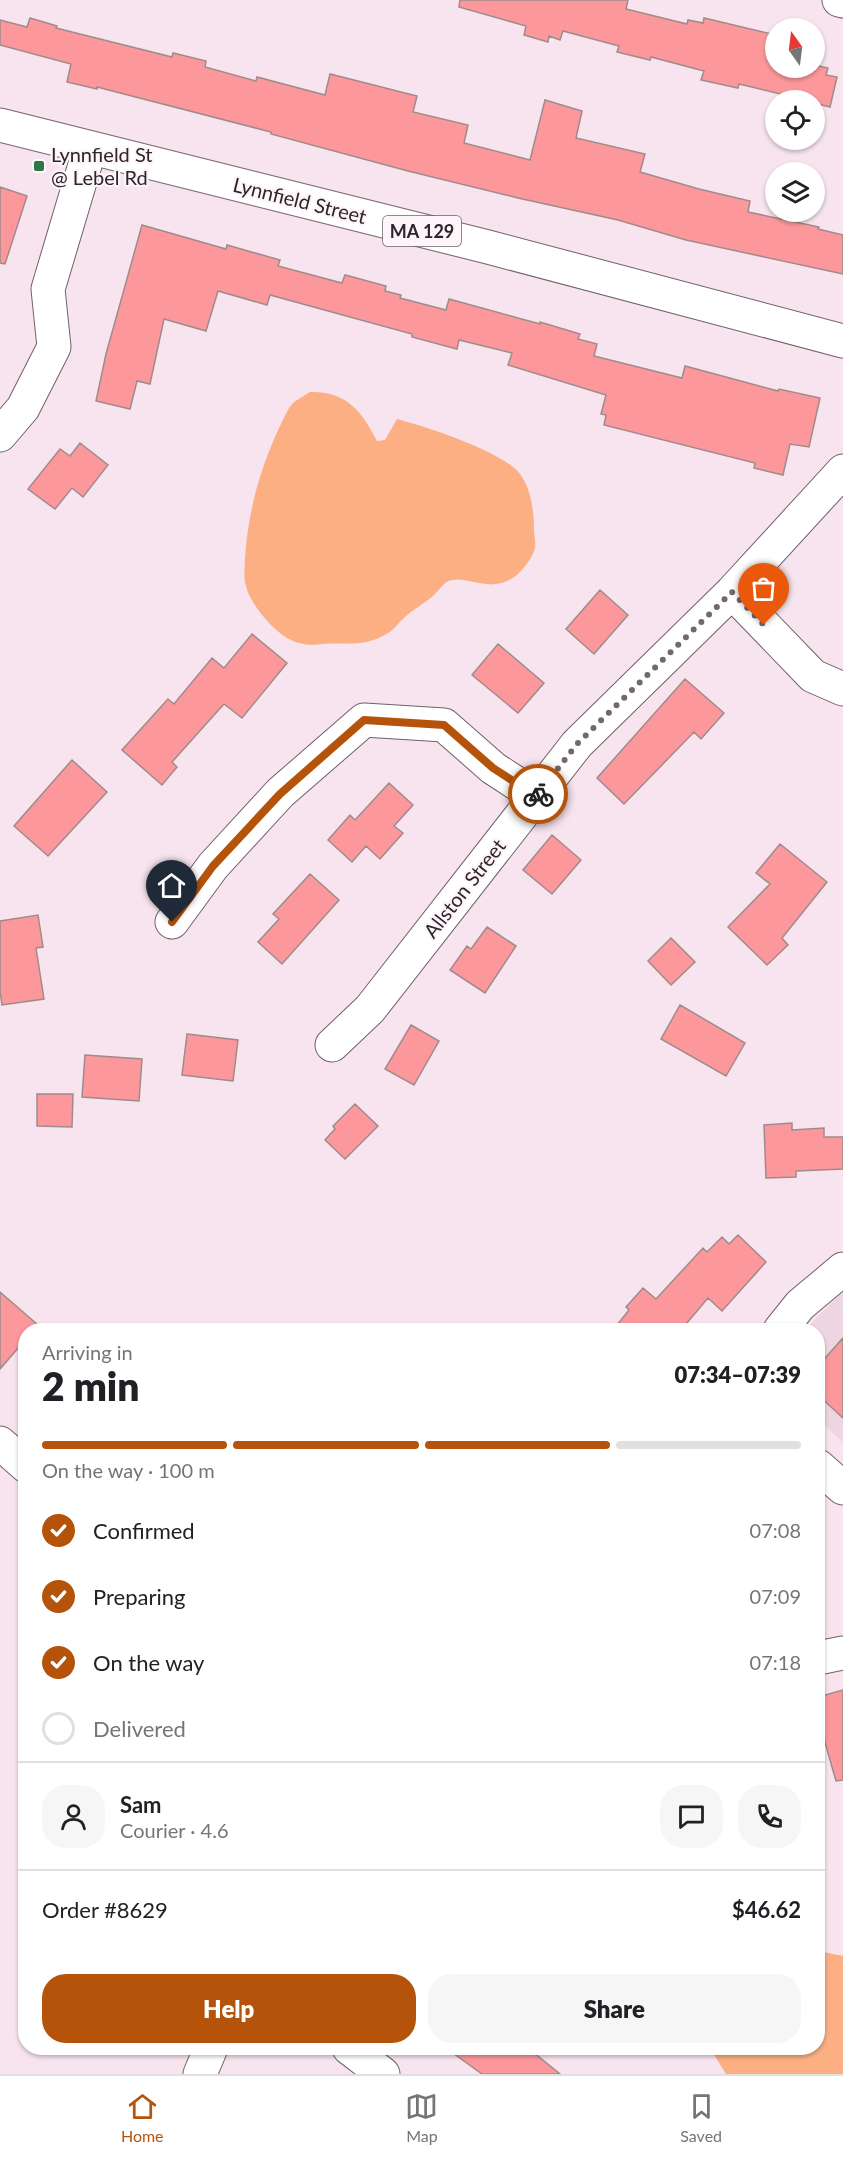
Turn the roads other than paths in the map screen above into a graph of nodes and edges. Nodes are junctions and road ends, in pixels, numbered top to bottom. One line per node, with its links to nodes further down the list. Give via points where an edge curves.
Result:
1 (0, 125): 2 (street, Lynnfield Street / MA 129)
2 (90, 148): 3 (street, Lynnfield Street / MA 129, via 488,247); 4 (street, via 48,289 54,347 23,408)
3 (843, 342)
4 (0, 435)
5 (843, 471): 6 (street, Allston Street)
6 (732, 592): 7 (street, via 813,676); 8 (street, Allston Street, via 577,744)
7 (843, 689)
8 (536, 796): 9 (street, via 493,768 444,725 364,720 280,794 213,866); 10 (street, Allston Street, via 370,1009)
9 (172, 922)
10 (332, 1045)
11 (843, 1269): 12 (street, via 800,1305)
12 (786, 1323)
13 (0, 1443): 14 (street)
14 (18, 1459)
15 (825, 1472): 16 (street)
16 (843, 1488)
17 (843, 1653): 18 (street)
18 (825, 1657)
19 (208, 2055): 21 (street)
20 (358, 2055): 22 (street)
21 (200, 2074)
22 (383, 2074)

